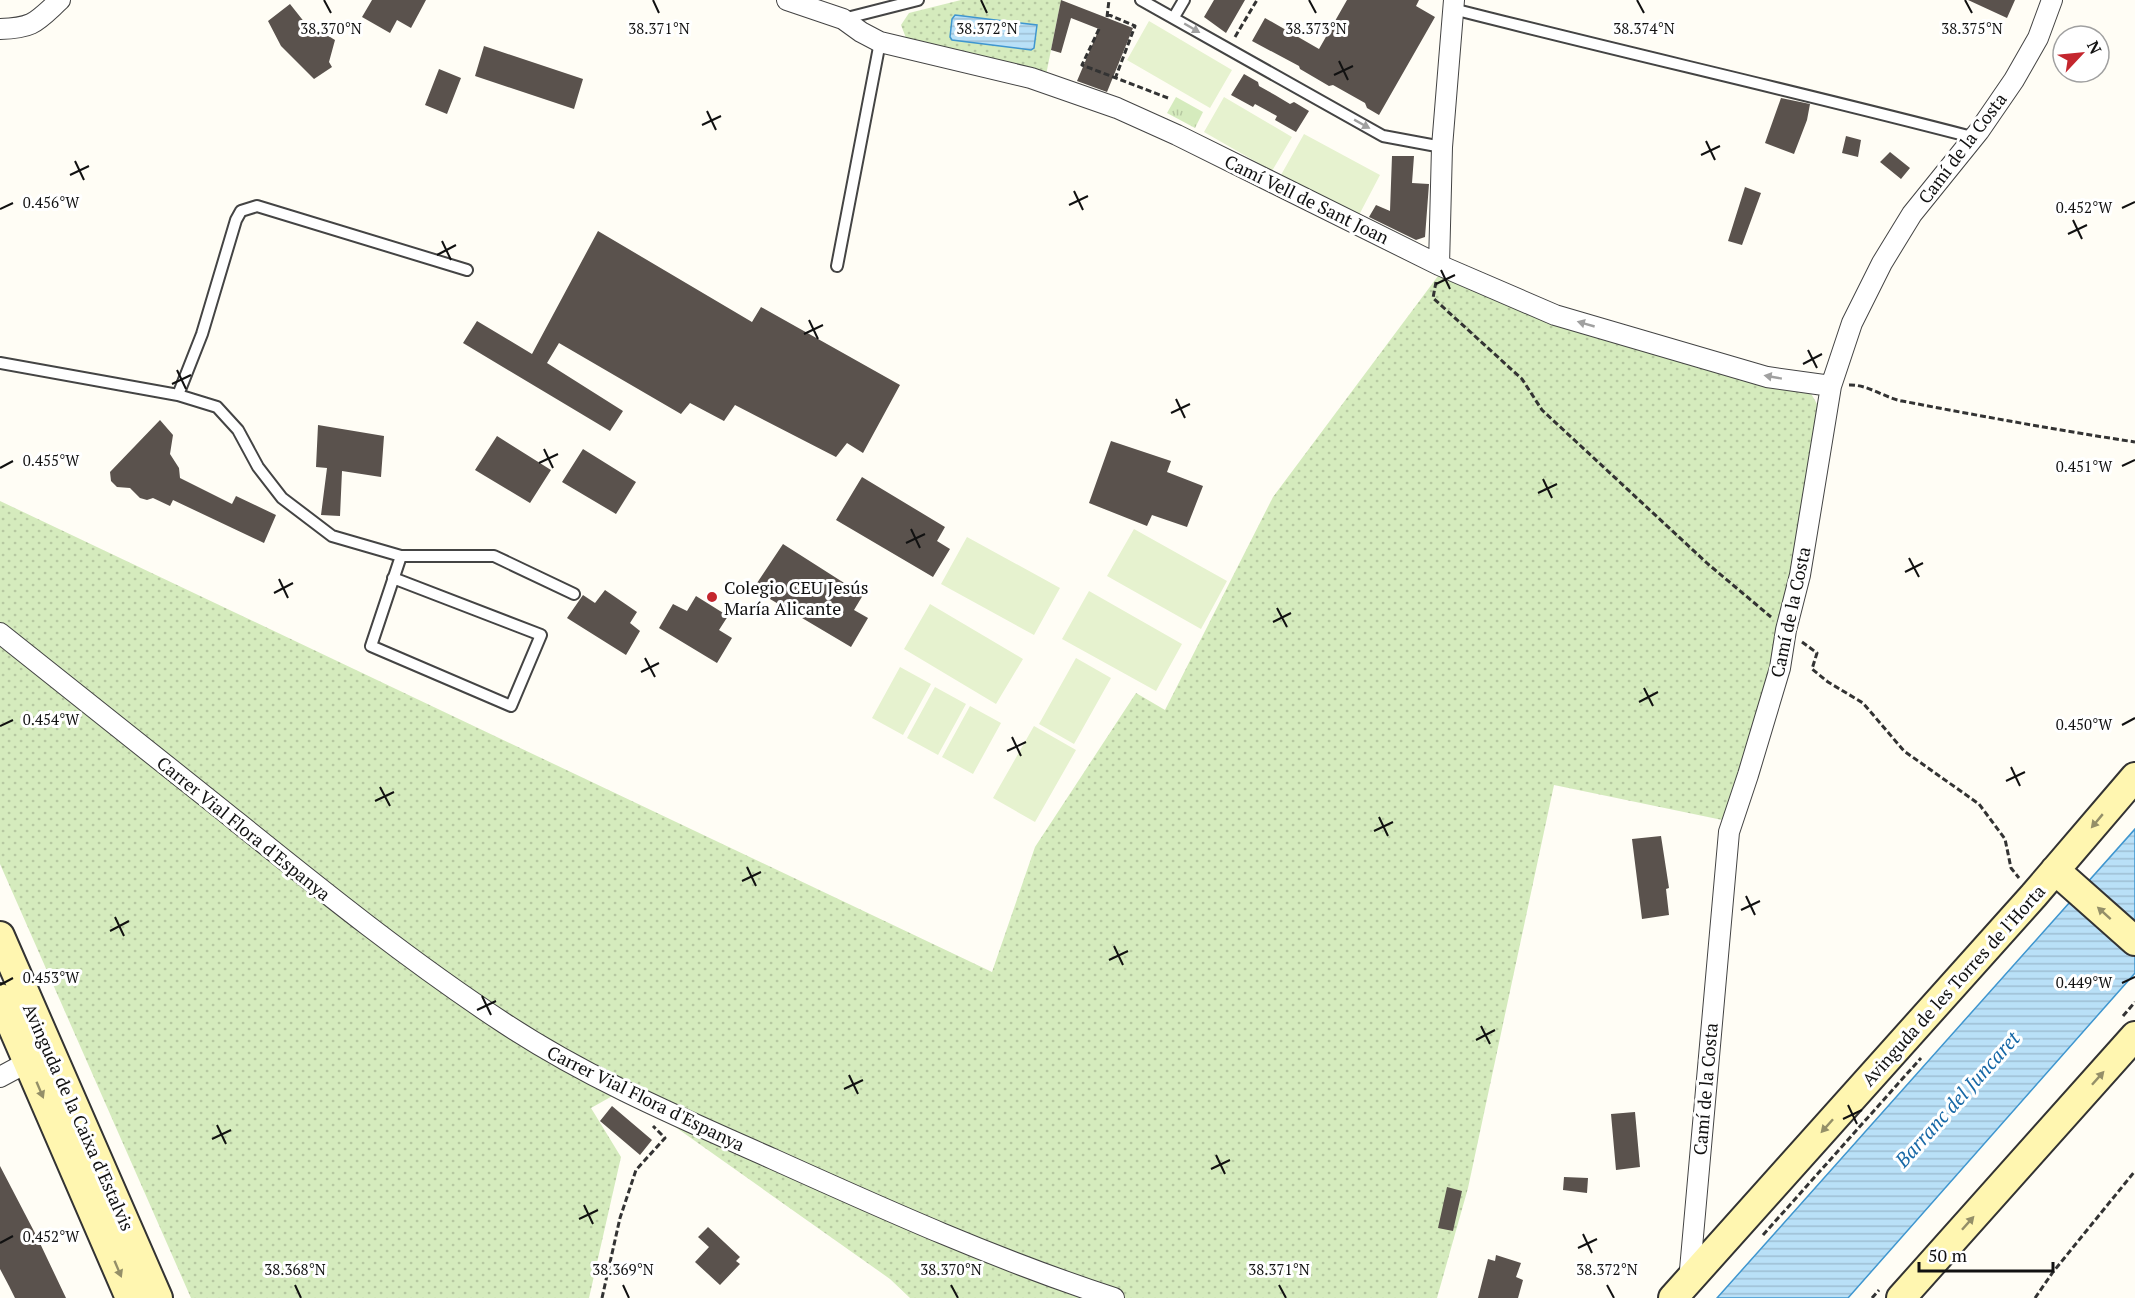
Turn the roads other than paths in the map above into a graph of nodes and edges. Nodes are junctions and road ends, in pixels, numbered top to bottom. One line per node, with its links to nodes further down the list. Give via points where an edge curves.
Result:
1 (60, 0): 10 (street, via 23,28)
2 (787, 0): 9 (street, Camí Vell de Sant Joan)
3 (1141, 0): 8 (lane)
4 (1184, 0): 8 (lane)
5 (2052, 0): 12 (street, Camí de la Costa, via 2038,38 2014,80)
6 (912, 1): 9 (lane)
7 (1453, 4): 12 (lane, via 1570,39); 13 (street)
8 (1174, 17): 13 (lane, one-way to 13, via 1383,136)
9 (843, 19): 11 (street, Camí Vell de Sant Joan)
10 (0, 29)
11 (880, 42): 14 (street, Camí Vell de Sant Joan, via 1030,78 1117,108); 15 (lane)
12 (1972, 137): 18 (street, Camí de la Costa, via 1912,214 1882,263 1852,323)
13 (1442, 147): 14 (street)
14 (1439, 265): 18 (street, Camí Vell de Sant Joan, one-way to 14, via 1767,377 1555,315)
15 (837, 266)
16 (467, 270): 19 (lane, via 257,206 241,211)
17 (0, 363): 19 (lane)
18 (1831, 386): 32 (street, Camí de la Costa, via 1800,575 1780,668 1729,832)
19 (178, 395): 20 (lane, via 217,407 238,430 282,498 332,536)
20 (400, 556): 21 (lane); 22 (lane, via 494,556)
21 (393, 578): 21 (lane, via 371,646 511,706 541,634)
22 (574, 594)
23 (0, 633): 35 (street, Carrer Vial Flora d'Espanya, via 345,909 484,1010 556,1056 637,1097 934,1231)
24 (2135, 777): 25 (main road, Avinguda de les Torres de l'Horta, one-way to 25)
25 (2064, 878): 27 (main road, one-way to 25); 32 (main road, Avinguda de les Torres de l'Horta, one-way to 32, via 2034,895)
26 (0, 936): 34 (main road, Avinguda de la Caixa d'Estalvis)
27 (2135, 941)
28 (0, 998): 30 (main road, Avinguda de la Caixa d'Estalvis)
29 (2135, 1036): 36 (main road, one-way to 29)
30 (28, 1062): 31 (street); 33 (main road, Avinguda de la Caixa d'Estalvis, one-way to 33)
31 (0, 1077)
32 (1681, 1289)
33 (130, 1298)
34 (158, 1298)
35 (1114, 1298)
36 (1901, 1298)

